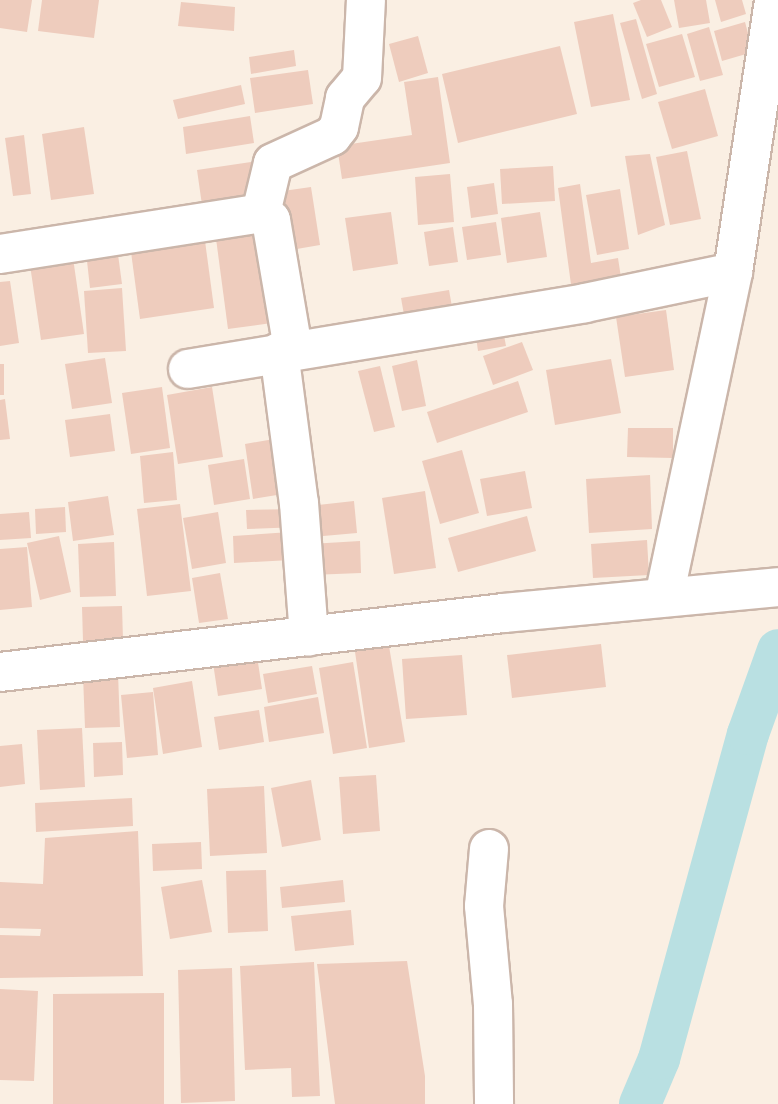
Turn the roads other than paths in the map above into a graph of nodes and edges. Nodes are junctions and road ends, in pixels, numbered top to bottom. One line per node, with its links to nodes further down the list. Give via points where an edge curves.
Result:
1 (366, 0): 3 (street, via 362,78 345,98 339,127 332,136 273,163)
2 (774, 0): 5 (street)
3 (261, 213): 4 (street); 6 (street, via 271,219)
4 (0, 254)
5 (733, 272): 6 (street, via 585,303); 9 (street)
6 (286, 350): 7 (street); 10 (street)
7 (188, 369)
8 (778, 587): 9 (street)
9 (664, 597): 10 (street)
10 (309, 637): 11 (street)
11 (0, 672)
12 (489, 849): 13 (street, via 484,906 493,1004)
13 (494, 1104)

